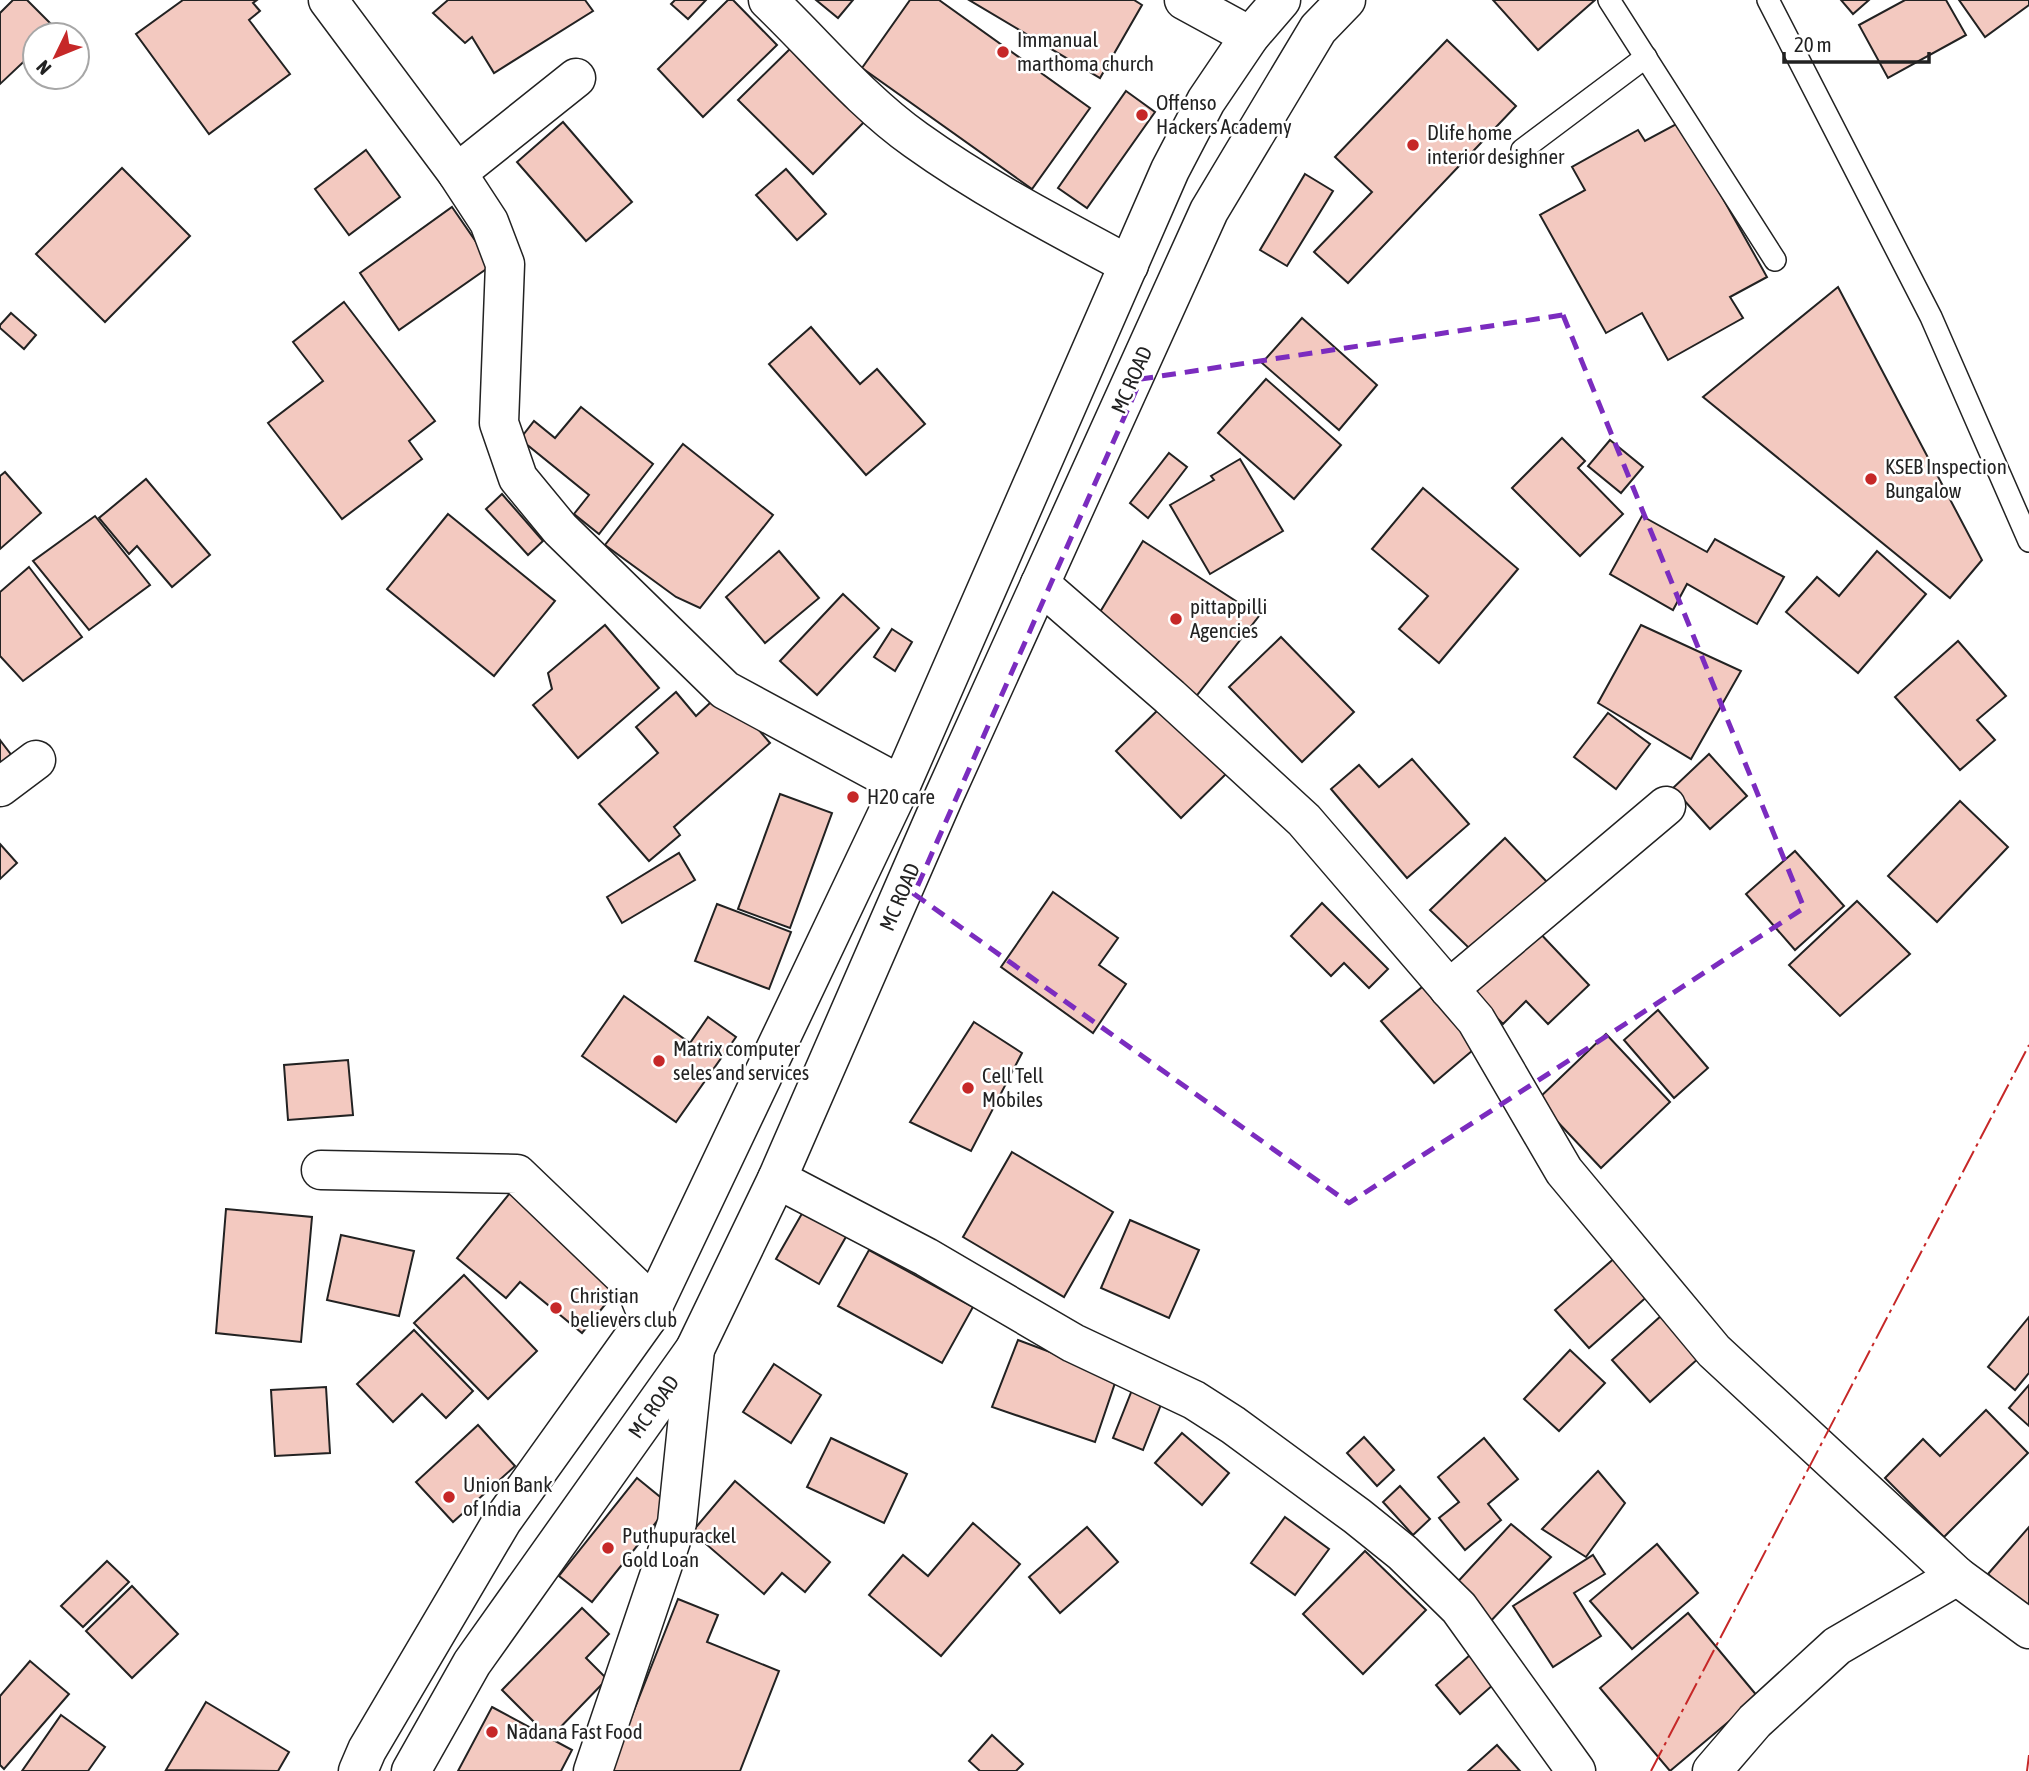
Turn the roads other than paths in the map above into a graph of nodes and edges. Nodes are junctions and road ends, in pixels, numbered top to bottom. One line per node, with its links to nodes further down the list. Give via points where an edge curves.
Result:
1 (328, 0): 12 (street)
2 (768, 0): 14 (street, via 854,88 915,139 1012,203)
3 (1184, 0): 8 (street)
4 (1281, 0): 8 (street)
5 (1346, 0): 16 (street, MC ROAD, via 1318,29 1209,211)
6 (1609, 0): 9 (lane)
7 (1768, 0): 15 (lane, via 1931,317)
8 (1250, 36): 14 (street, via 1188,135)
9 (1646, 57): 11 (lane); 13 (lane)
10 (576, 78): 12 (street)
11 (1522, 150)
12 (457, 173): 18 (street, via 489,222 505,264 499,423 518,478 560,528 725,691)
13 (1775, 260)
14 (1129, 265): 18 (street)
15 (2029, 541)
16 (1040, 584): 21 (street, via 1304,820); 23 (street, MC ROAD)
17 (36, 760): 19 (street)
18 (901, 785): 24 (street)
19 (0, 787)
20 (1666, 806): 21 (street)
21 (1449, 989): 26 (street, via 1476,1020 1564,1171 1714,1350)
22 (321, 1170): 24 (street, via 517,1174 636,1288)
23 (778, 1179): 25 (street, MC ROAD); 31 (street, via 926,1257 1073,1343 1194,1400 1347,1509 1403,1553 1460,1608)
24 (648, 1317): 25 (street); 28 (street, via 502,1521)
25 (695, 1349): 29 (street, MC ROAD, via 472,1663); 30 (street, via 677,1523)
26 (1957, 1576): 27 (street); 32 (street, via 1837,1646 1755,1721)
27 (2029, 1629)
28 (358, 1771)
29 (411, 1771)
30 (593, 1771)
31 (1576, 1771)
32 (1712, 1771)

